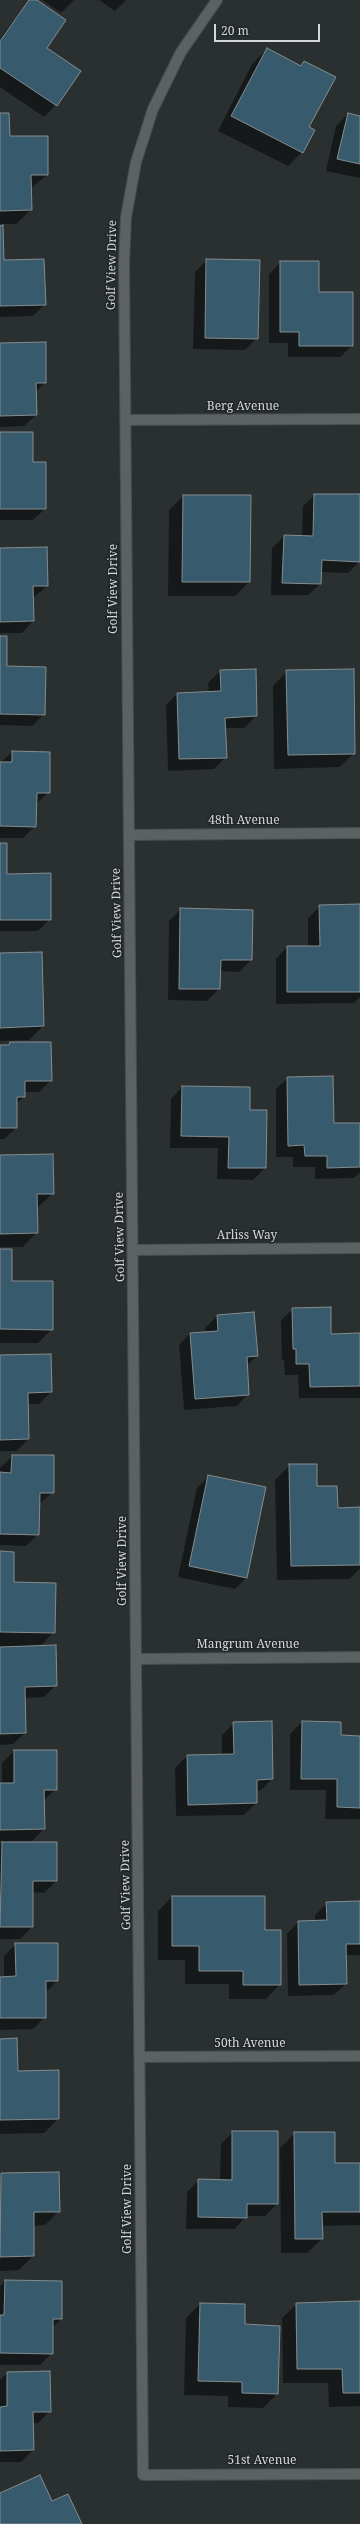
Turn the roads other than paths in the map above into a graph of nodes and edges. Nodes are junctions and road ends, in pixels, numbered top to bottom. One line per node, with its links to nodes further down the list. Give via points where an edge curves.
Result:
1 (217, 0): 3 (street, Golf View Drive, via 181,52 153,109 136,162 125,232)
2 (360, 419): 3 (street, Berg Avenue)
3 (126, 420): 5 (street, Golf View Drive)
4 (360, 833): 5 (street, 48th Avenue)
5 (129, 835): 7 (street, Golf View Drive)
6 (360, 1248): 7 (street, Arliss Way)
7 (133, 1250): 9 (street, Golf View Drive)
8 (360, 1657): 9 (street, Mangrum Avenue)
9 (136, 1659): 11 (street, Golf View Drive)
10 (360, 2056): 11 (street, 50th Avenue)
11 (140, 2057): 13 (street, Golf View Drive, via 144,2475)
12 (360, 2474): 13 (street, 51st Avenue)
13 (164, 2475)

